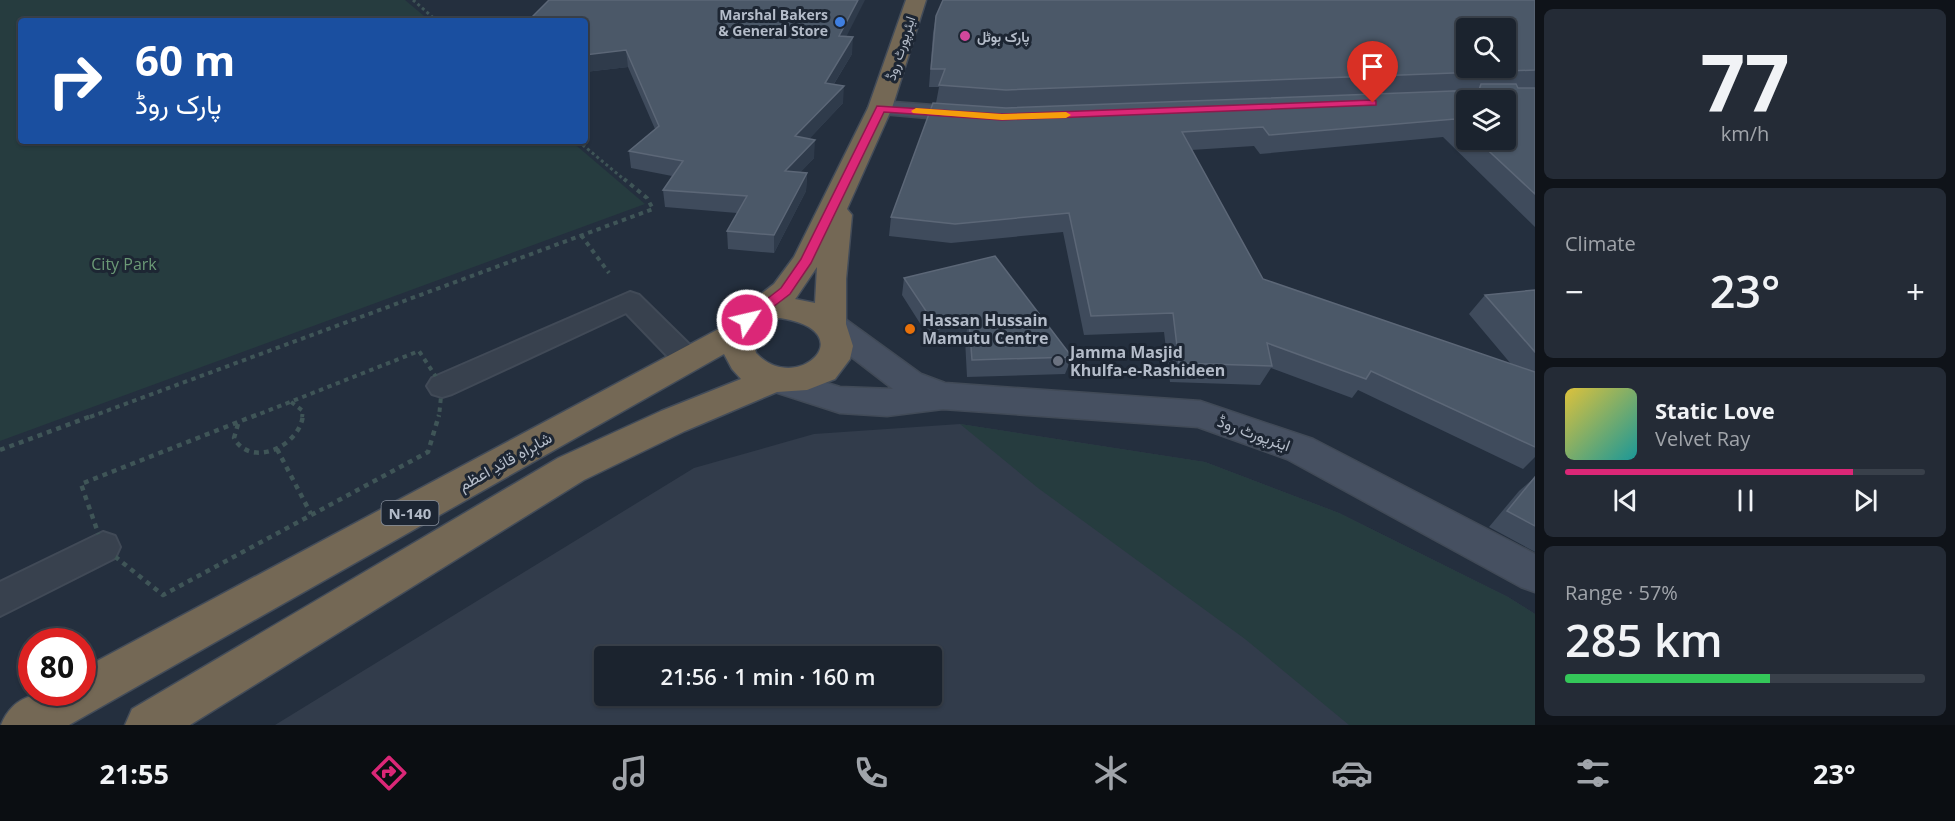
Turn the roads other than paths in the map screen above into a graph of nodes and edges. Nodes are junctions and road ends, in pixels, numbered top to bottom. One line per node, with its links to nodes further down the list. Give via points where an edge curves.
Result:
1 (916, 0): 2 (highway, ایئرپورٹ روڈ / N-140)
2 (880, 108): 3 (street); 4 (highway, ایئرپورٹ روڈ / N-140)
3 (991, 117)
4 (840, 195): 5 (highway, ایئرپورٹ روڈ / N-140, via 807,260 785,291); 6 (highway, ایئرپورٹ روڈ / N-140)
5 (750, 322): 6 (highway, N-140, via 780,307 799,308); 7 (highway, شاہراہِ قائدِ اعظم / N-140); 8 (highway, N-140, via 736,347 742,361 755,372)
6 (830, 324): 8 (highway, N-140, via 837,338 837,352 828,365 814,375); 10 (street, ایئرپورٹ روڈ, via 909,382)
7 (688, 360): 9 (lane, via 630,301); 14 (highway, شاہراہِ قائدِ اعظم / N-140)
8 (774, 379): 10 (street, ایئرپورٹ روڈ, via 840,400 887,403); 15 (highway, N-140, via 571,469)
9 (442, 386)
10 (943, 396): 12 (street, ایئرپورٹ روڈ, via 1200,414 1300,449)
11 (103, 547): 13 (lane)
12 (1535, 574)
13 (0, 600)
14 (24, 725)
15 (148, 725)

